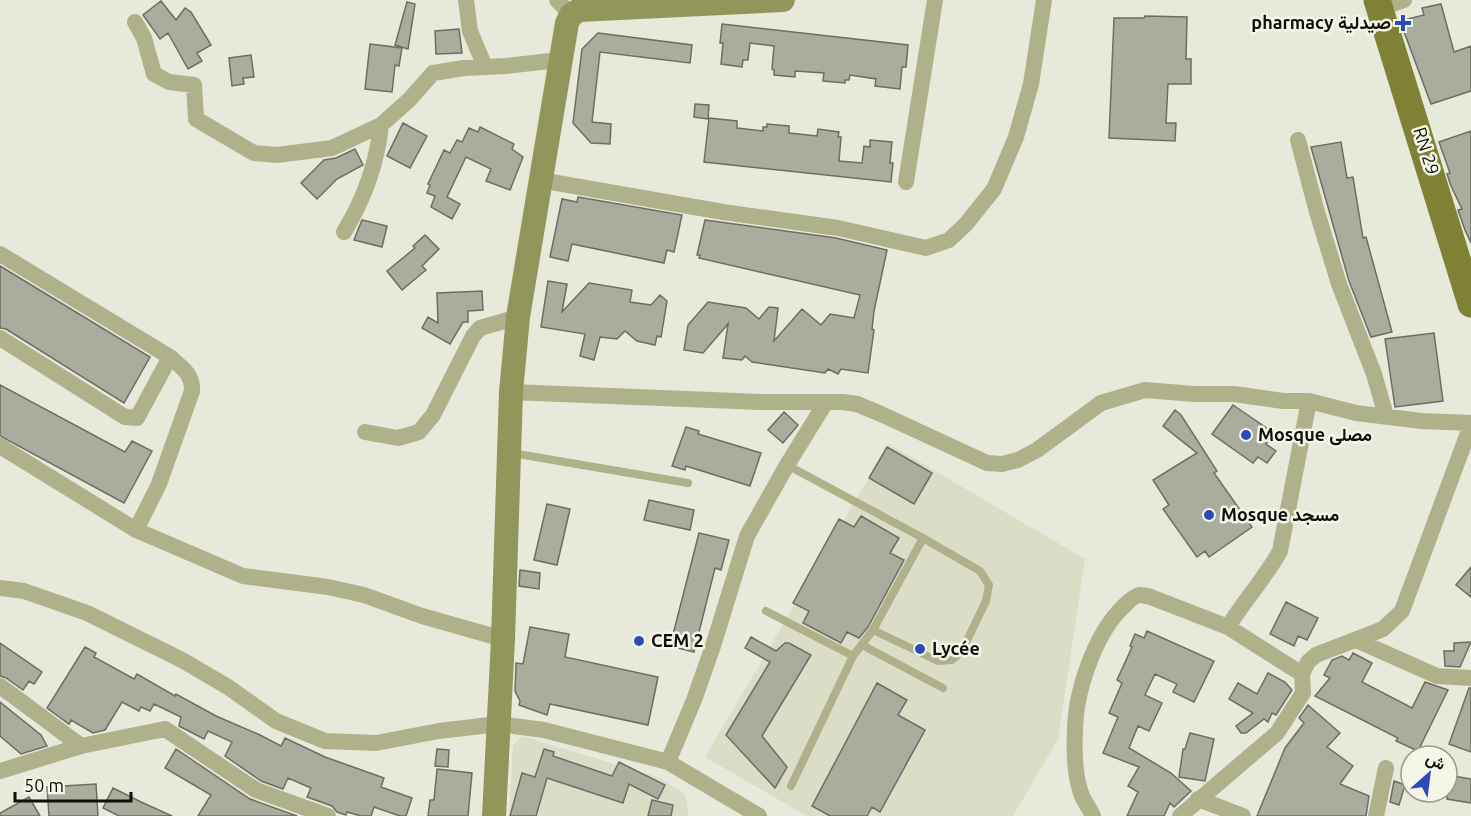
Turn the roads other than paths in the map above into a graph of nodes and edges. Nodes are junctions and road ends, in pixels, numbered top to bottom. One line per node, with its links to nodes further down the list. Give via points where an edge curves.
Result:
1 (465, 0): 9 (street, via 470,31)
2 (783, 0): 6 (street)
3 (935, 0): 13 (street)
4 (1044, 0): 12 (street, via 1031,84 1016,137 994,189 949,240 926,248 838,228)
5 (1388, 3): 16 (main road, RN 29 / RN 29)
6 (564, 8): 8 (street, via 567,23)
7 (135, 22): 10 (street, via 154,74 169,82 194,85 196,119 254,153 277,155 332,148)
8 (559, 60): 9 (street); 12 (street)
9 (485, 67): 10 (street, via 434,73)
10 (381, 126): 14 (street, via 378,150 360,206)
11 (1298, 140): 23 (street, via 1339,284)
12 (540, 180): 17 (street)
13 (906, 182)
14 (344, 232)
15 (0, 254): 19 (street)
16 (1471, 304)
17 (518, 317): 20 (street); 25 (street, via 480,328 473,336 433,415 418,432 398,438)
18 (0, 338): 19 (street, via 125,417 137,418)
19 (170, 357): 30 (street, via 193,381 192,391 159,484)
20 (511, 392): 22 (street); 27 (street)
21 (1309, 401): 22 (street, via 1145,390 1101,403 1037,450 1002,464 987,463 857,404); 23 (street); 34 (street, via 1280,550)
22 (826, 402): 28 (street)
23 (1386, 417): 24 (street)
24 (1471, 424): 37 (street, via 1402,611 1383,630)
25 (365, 432)
26 (0, 446): 30 (street)
27 (509, 452): 29 (lane); 36 (street)
28 (787, 465): 31 (lane); 46 (street, via 747,536 713,646)
29 (688, 483)
30 (136, 530): 36 (street, via 243,576 364,595)
31 (923, 538): 35 (lane); 35 (lane, via 980,572 989,585 986,601 962,651 952,660 938,661)
32 (0, 588): 44 (street, via 24,591 87,613 182,660 276,721 325,741 376,743)
33 (766, 611): 39 (lane)
34 (1228, 627): 40 (street); 54 (street, via 1148,596 1138,595 1119,610 1088,665 1074,731 1082,795)
35 (873, 630): 38 (lane)
36 (503, 639): 44 (street)
37 (1356, 640): 40 (street, via 1316,655); 41 (street, via 1437,676)
38 (862, 645): 39 (lane); 43 (lane)
39 (853, 656): 49 (lane)
40 (1302, 674): 50 (street, via 1303,693 1277,733)
41 (1471, 678)
42 (0, 686): 45 (street)
43 (943, 688)
44 (498, 724): 46 (street, via 544,730); 52 (street)
45 (81, 746): 48 (street); 51 (street, via 165,729 256,790)
46 (668, 762): 53 (street)
47 (1386, 768): 57 (street)
48 (0, 771)
49 (791, 786)
50 (1198, 799): 55 (street); 56 (street)
51 (328, 816)
52 (494, 816)
53 (759, 816)
54 (1093, 816)
55 (1180, 816)
56 (1243, 816)
57 (1376, 816)

